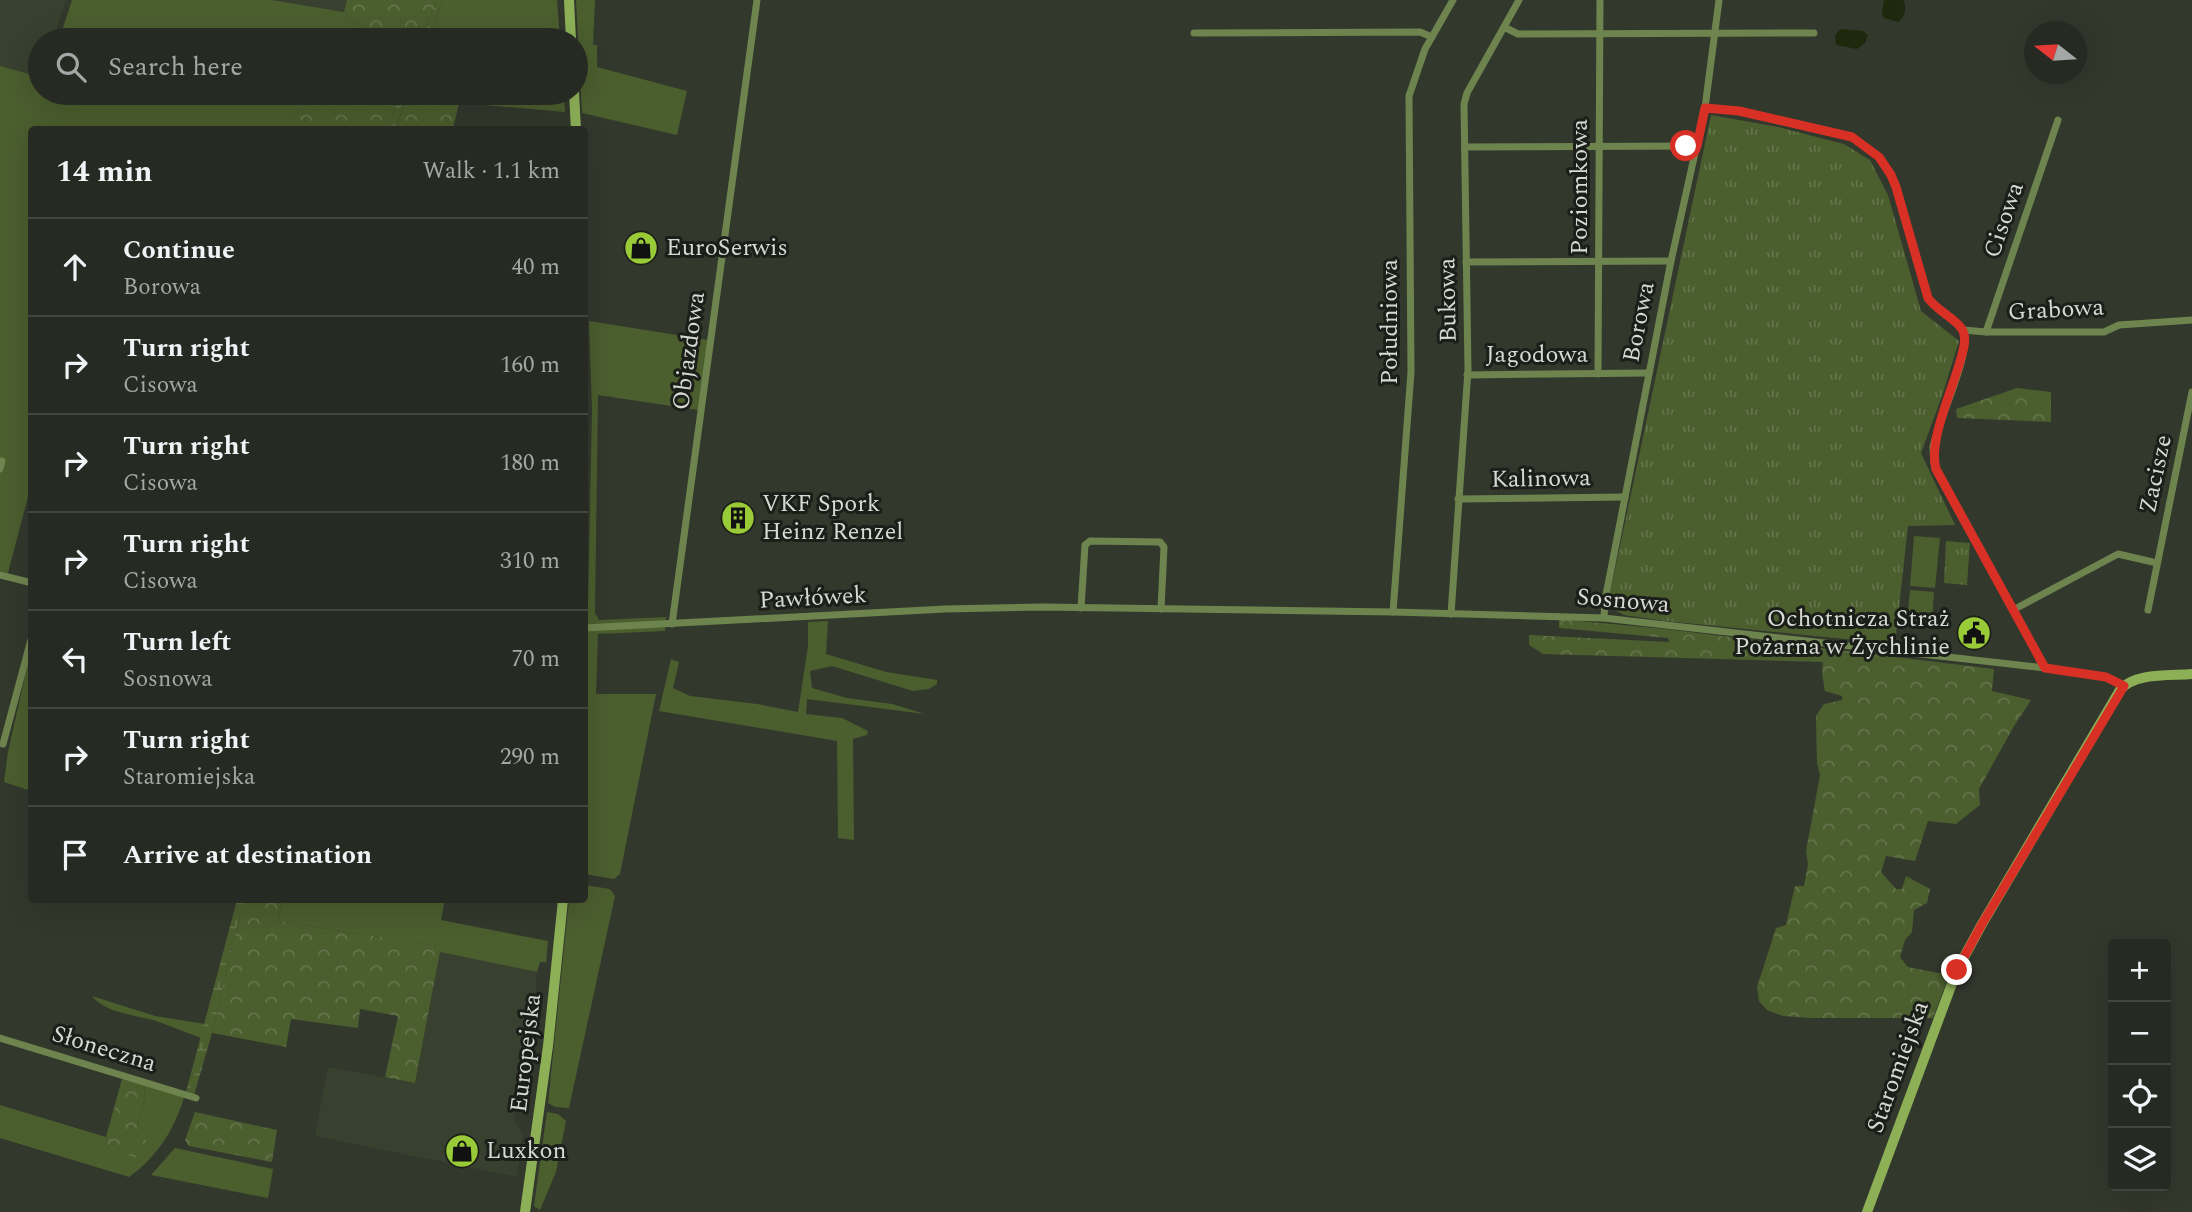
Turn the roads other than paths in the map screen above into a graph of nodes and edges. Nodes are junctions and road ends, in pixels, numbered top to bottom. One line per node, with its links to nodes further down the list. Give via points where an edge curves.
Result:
1 (569, 0): 8 (street)
2 (757, 0): 44 (street, Objazdowa)
3 (1453, 0): 13 (street, Południowa)
4 (1519, 0): 7 (street, Bukowa)
5 (1600, 0): 11 (street, Poziomkowa)
6 (1719, 0): 12 (street, Borowa)
7 (1504, 27): 11 (street, via 1518,34); 19 (street, Bukowa, via 1465,98)
8 (570, 28)
9 (1194, 33): 13 (street, via 1420,32)
10 (1814, 33): 12 (street)
11 (1600, 34): 12 (street); 20 (street, Poziomkowa)
12 (1714, 34): 15 (street, Borowa)
13 (1432, 37): 41 (street, Południowa, via 1409,96 1411,372)
14 (575, 105): 17 (street)
15 (1705, 108): 18 (street, Borowa); 25 (street, via 1739,111 1852,137 1879,157 1896,187 1928,298)
16 (2058, 120): 26 (street, Cisowa)
17 (576, 126)
18 (1697, 146): 20 (street); 22 (street, Borowa)
19 (1465, 147): 20 (street); 23 (street, Bukowa)
20 (1599, 147): 21 (street, Poziomkowa)
21 (1599, 261): 22 (street); 23 (street); 28 (street, Poziomkowa)
22 (1671, 261): 27 (street, Borowa)
23 (1466, 262): 29 (street, Bukowa)
24 (2192, 320): 26 (street, Grabowa, via 2119,325 2104,332)
25 (1963, 330): 26 (street, Grabowa); 39 (street, via 1965,340 1935,439 1934,461)
26 (1986, 332)
27 (1649, 373): 28 (street, Jagodowa); 31 (street, Borowa)
28 (1598, 374): 29 (street, Jagodowa)
29 (1467, 375): 32 (street, Bukowa)
30 (2192, 392): 33 (street, Zacisze)
31 (1625, 497): 32 (street, Kalinowa); 43 (street, Borowa)
32 (1458, 499): 42 (street, Bukowa)
33 (2157, 563): 39 (street, via 2118,554); 40 (street, Zacisze)
34 (0, 575): 35 (street)
35 (28, 582)
36 (1042, 607): 37 (street, Sosnowa); 44 (street, Pawłówek)
37 (1081, 608): 38 (street, Sosnowa); 38 (street, via 1085,545 1090,541 1160,542 1164,547)
38 (1161, 609): 41 (street, Sosnowa)
39 (2013, 610): 47 (street)
40 (2148, 610)
41 (1394, 612): 42 (street, Sosnowa)
42 (1451, 614): 43 (street, Sosnowa)
43 (1604, 618): 47 (street, Sosnowa)
44 (672, 624): 45 (street, Pawłówek)
45 (588, 628)
46 (28, 651): 50 (street)
47 (2045, 668): 49 (street, Sosnowa, via 2106,677)
48 (2192, 674): 49 (street, via 2140,679)
49 (2124, 686): 55 (street, Staromiejska, via 1957,970)
50 (3, 744)
51 (563, 903): 54 (street, Europejska)
52 (0, 1038): 53 (street, Słoneczna)
53 (196, 1098)
54 (525, 1212)
55 (1867, 1212)

